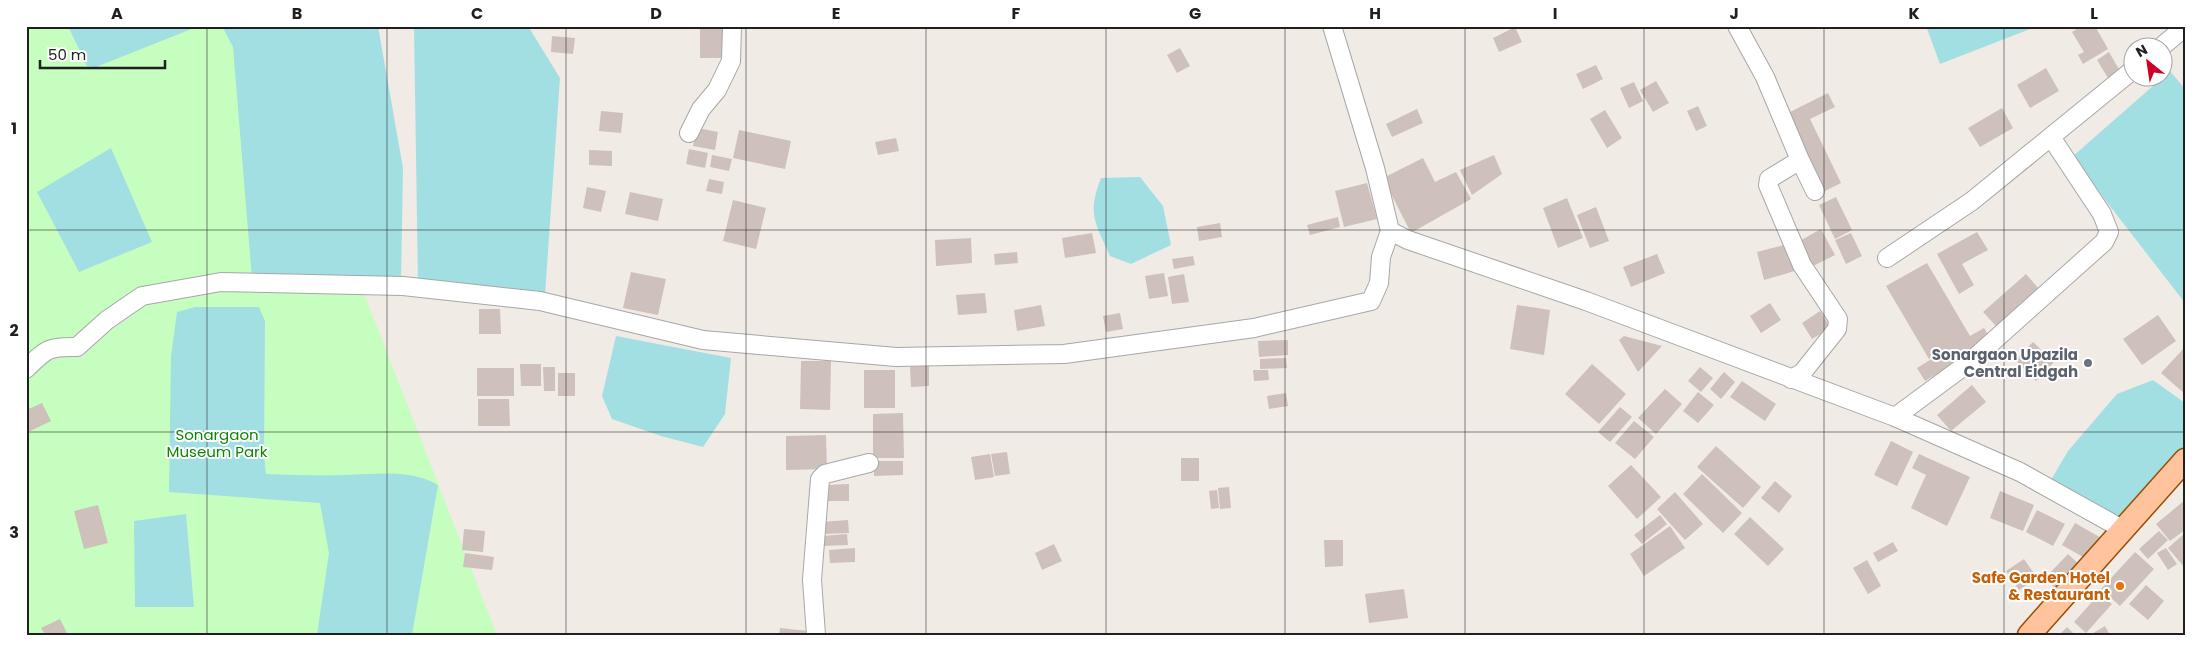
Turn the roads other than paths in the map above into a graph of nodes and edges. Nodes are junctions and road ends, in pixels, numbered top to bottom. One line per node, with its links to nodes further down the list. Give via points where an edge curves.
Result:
1 (732, 26): 5 (street, via 731,62)
2 (1332, 26): 9 (street, via 1375,168)
3 (1737, 26): 7 (street, via 1765,77)
4 (2124, 77): 6 (street)
5 (689, 133)
6 (2051, 137): 10 (street, via 1972,201); 13 (street, via 2102,214 2109,232 2104,242 1971,361)
7 (1800, 160): 8 (street); 12 (street, via 1769,179 1768,185 1802,265 1838,319 1837,329 1802,373)
8 (1815, 191)
9 (1390, 230): 11 (street, via 1381,258 1379,283 1371,301 1254,328 1064,354 896,358 703,340 540,302 423,288 221,282 142,296 107,320 77,347 55,346 42,353); 12 (street, via 1408,240 1586,301)
10 (1887, 258)
11 (26, 369)
12 (1791, 379): 13 (street)
13 (1895, 418): 16 (street, via 2020,472)
14 (2185, 460): 16 (main road)
15 (869, 463): 17 (street, via 825,474 820,479 812,580)
16 (2124, 530): 18 (main road)
17 (816, 635)
18 (2029, 635)

